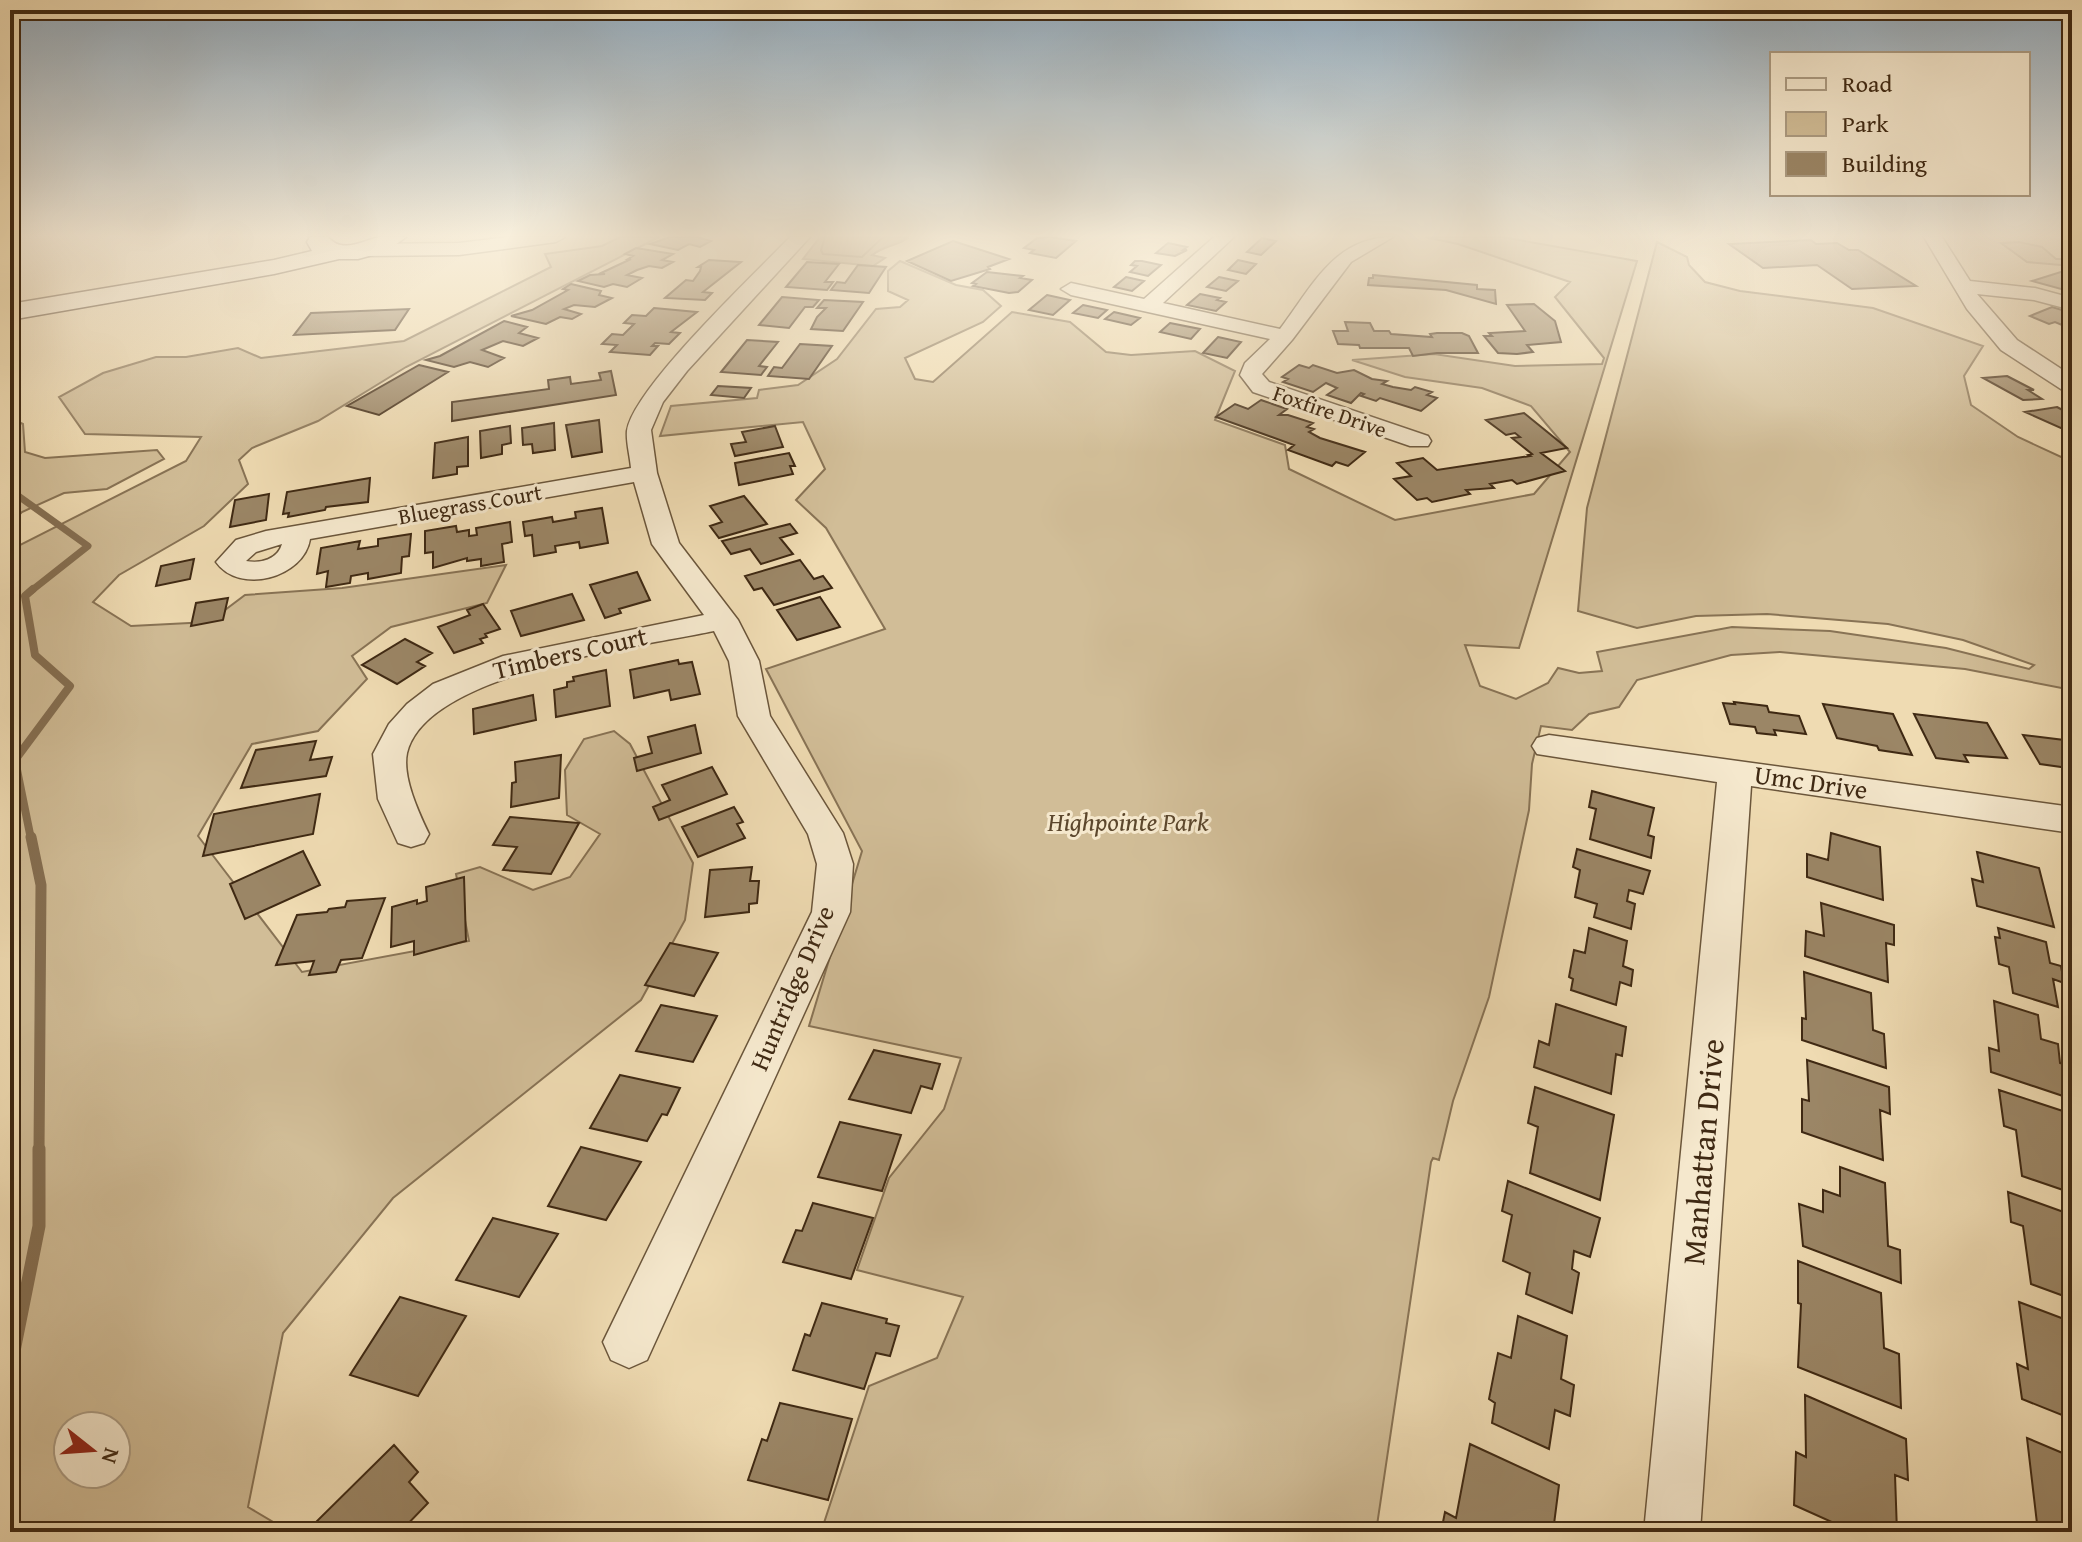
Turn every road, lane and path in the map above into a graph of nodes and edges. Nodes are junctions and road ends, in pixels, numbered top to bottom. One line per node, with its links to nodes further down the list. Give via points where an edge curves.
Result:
1 (733, 309): 8 (street, Huntridge Drive, via 652,401 639,430)
2 (1166, 309): 5 (street)
3 (1305, 309): 5 (street, Foxfire Drive)
4 (1980, 309): 6 (street, via 2009,345)
5 (1285, 336): 7 (street, Foxfire Drive, via 1253,368 1253,381)
6 (2072, 386)
7 (1419, 441)
8 (644, 473): 9 (street, Bluegrass Court); 10 (street, Huntridge Drive, via 666,544)
9 (297, 534)
10 (723, 620): 14 (street, Timbers Court, via 503,666 444,691 418,712 390,754 395,799); 15 (street, Huntridge Drive, via 744,661 754,716 825,833 835,864 831,912)
11 (1549, 746): 12 (street, Umc Drive)
12 (1735, 771): 13 (street, Umc Drive); 16 (street, Manhattan Drive)
13 (2072, 820)
14 (411, 834)
15 (629, 1342)
16 (1672, 1532)

